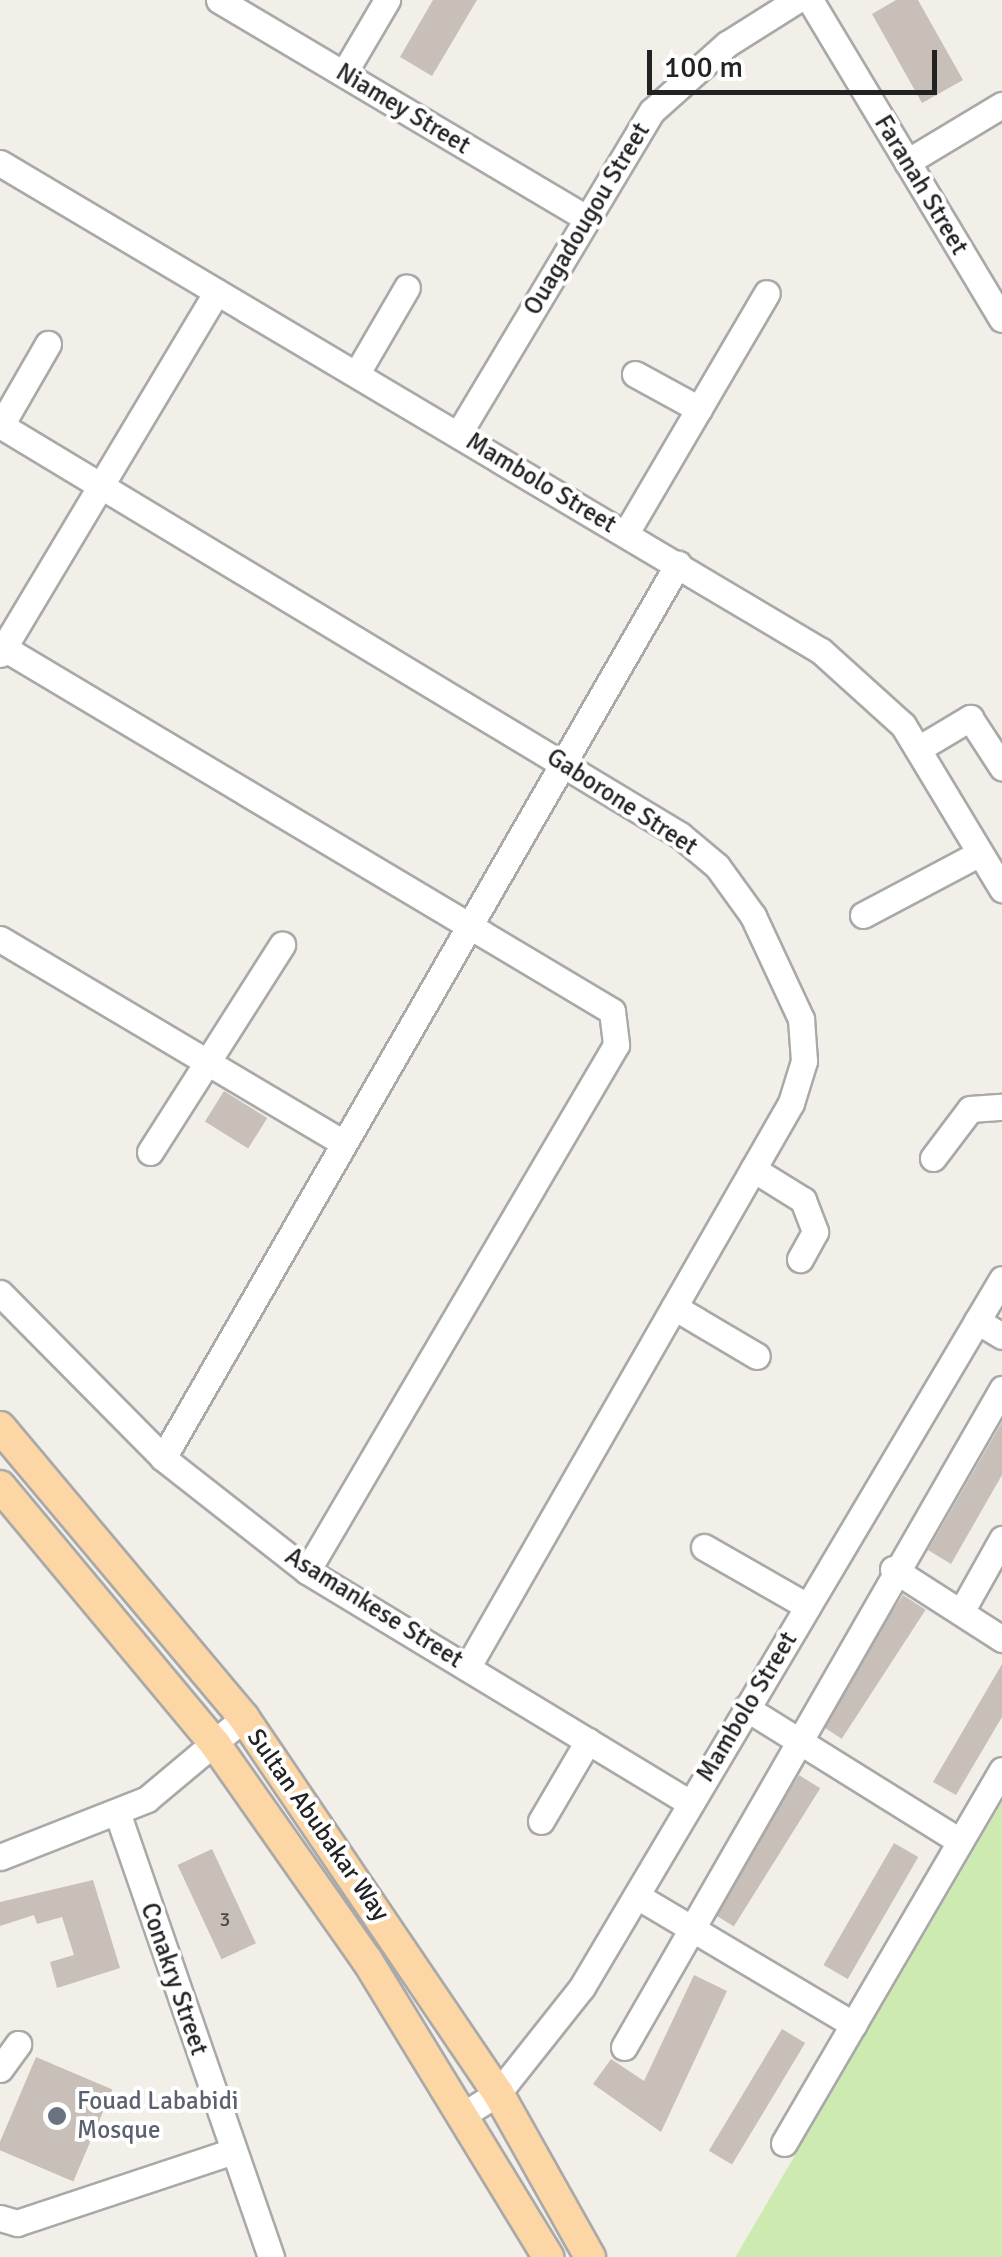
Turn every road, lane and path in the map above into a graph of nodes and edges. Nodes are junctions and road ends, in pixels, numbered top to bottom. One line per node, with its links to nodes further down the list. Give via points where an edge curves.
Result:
1 (219, 0): 4 (street, Niamey Street)
2 (387, 0): 4 (street)
3 (795, 1): 7 (street, Faranah Street); 8 (street, Ouagadougou Street, via 670,91)
4 (344, 73): 8 (street, Niamey Street)
5 (1002, 105): 7 (street)
6 (0, 162): 10 (street, Mambolo Street)
7 (907, 162): 12 (street, Faranah Street)
8 (586, 218): 18 (street, Ouagadougou Street)
9 (407, 287): 14 (street)
10 (217, 292): 14 (street, Mambolo Street); 19 (street)
11 (767, 293): 16 (street)
12 (1002, 319)
13 (48, 344): 17 (street)
14 (357, 373): 18 (street, Mambolo Street)
15 (636, 374): 16 (street)
16 (699, 410): 20 (street)
17 (0, 426): 19 (street, Gaborone Street)
18 (459, 433): 20 (street, Mambolo Street)
19 (100, 486): 22 (street); 24 (street, Gaborone Street)
20 (626, 533): 21 (street, Mambolo Street)
21 (678, 564): 23 (street, Mambolo Street, via 868,687); 24 (street)
22 (2, 651): 29 (street)
23 (918, 749): 25 (street, via 970,718); 26 (street, Mambolo Street)
24 (561, 761): 29 (street); 37 (street, Gaborone Street, via 716,866 782,968 801,1019 804,1061 791,1102)
25 (1002, 767)
26 (990, 858): 27 (street, Mambolo Street); 28 (street)
27 (1002, 889)
28 (863, 915)
29 (468, 924): 34 (street); 52 (street, via 612,1011 616,1045)
30 (0, 939): 32 (street)
31 (282, 945): 32 (street)
32 (208, 1060): 34 (street); 35 (street)
33 (1002, 1107): 36 (street, via 970,1109)
34 (342, 1143): 47 (street)
35 (150, 1152)
36 (933, 1158)
37 (753, 1169): 38 (street, via 803,1200 815,1232); 41 (street, Gaborone Street)
38 (800, 1259)
39 (1002, 1279): 42 (street, Mambolo Street)
40 (0, 1293): 47 (street, Asamankese Street)
41 (674, 1307): 44 (street); 56 (street, Gaborone Street)
42 (977, 1320): 43 (street); 53 (street, Mambolo Street)
43 (1002, 1336)
44 (758, 1356)
45 (1002, 1390): 51 (street)
46 (0, 1427): 58 (main road, Sultan Abubakar Way)
47 (163, 1458): 52 (street, Asamankese Street)
48 (0, 1486): 61 (main road, Sultan Abubakar Way)
49 (1002, 1539): 54 (street)
50 (704, 1546): 53 (street)
51 (893, 1569): 54 (street); 59 (street)
52 (307, 1571): 56 (street, Asamankese Street)
53 (806, 1606): 57 (street, Mambolo Street)
54 (961, 1612): 55 (street)
55 (1002, 1639)
56 (468, 1668): 60 (street, Asamankese Street)
57 (746, 1708): 59 (street); 63 (street, Mambolo Street)
58 (244, 1718): 61 (street); 74 (main road, Sultan Abubakar Way)
59 (796, 1738): 66 (street); 69 (street)
60 (588, 1741): 63 (street, Asamankese Street); 65 (street)
61 (215, 1744): 64 (street); 75 (main road, Sultan Abubakar Way)
62 (1002, 1770): 66 (street)
63 (690, 1803): 68 (street, Mambolo Street)
64 (118, 1815): 67 (street); 77 (street, Conakry Street)
65 (540, 1821)
66 (960, 1841): 70 (street)
67 (0, 1857)
68 (636, 1896): 69 (street); 74 (street, Mambolo Street, via 545,2042)
69 (688, 1925): 70 (street); 72 (street)
70 (854, 2025): 76 (street)
71 (18, 2044): 73 (street)
72 (624, 2047)
73 (0, 2069)
74 (498, 2093): 75 (street, Mambolo Street); 81 (main road, Sultan Abubakar Way)
75 (466, 2113): 80 (main road, Sultan Abubakar Way)
76 (784, 2143)
77 (234, 2151): 78 (street, via 17,2224); 79 (street, Conakry Street)
78 (0, 2218)
79 (271, 2257)
80 (548, 2257)
81 (590, 2257)

